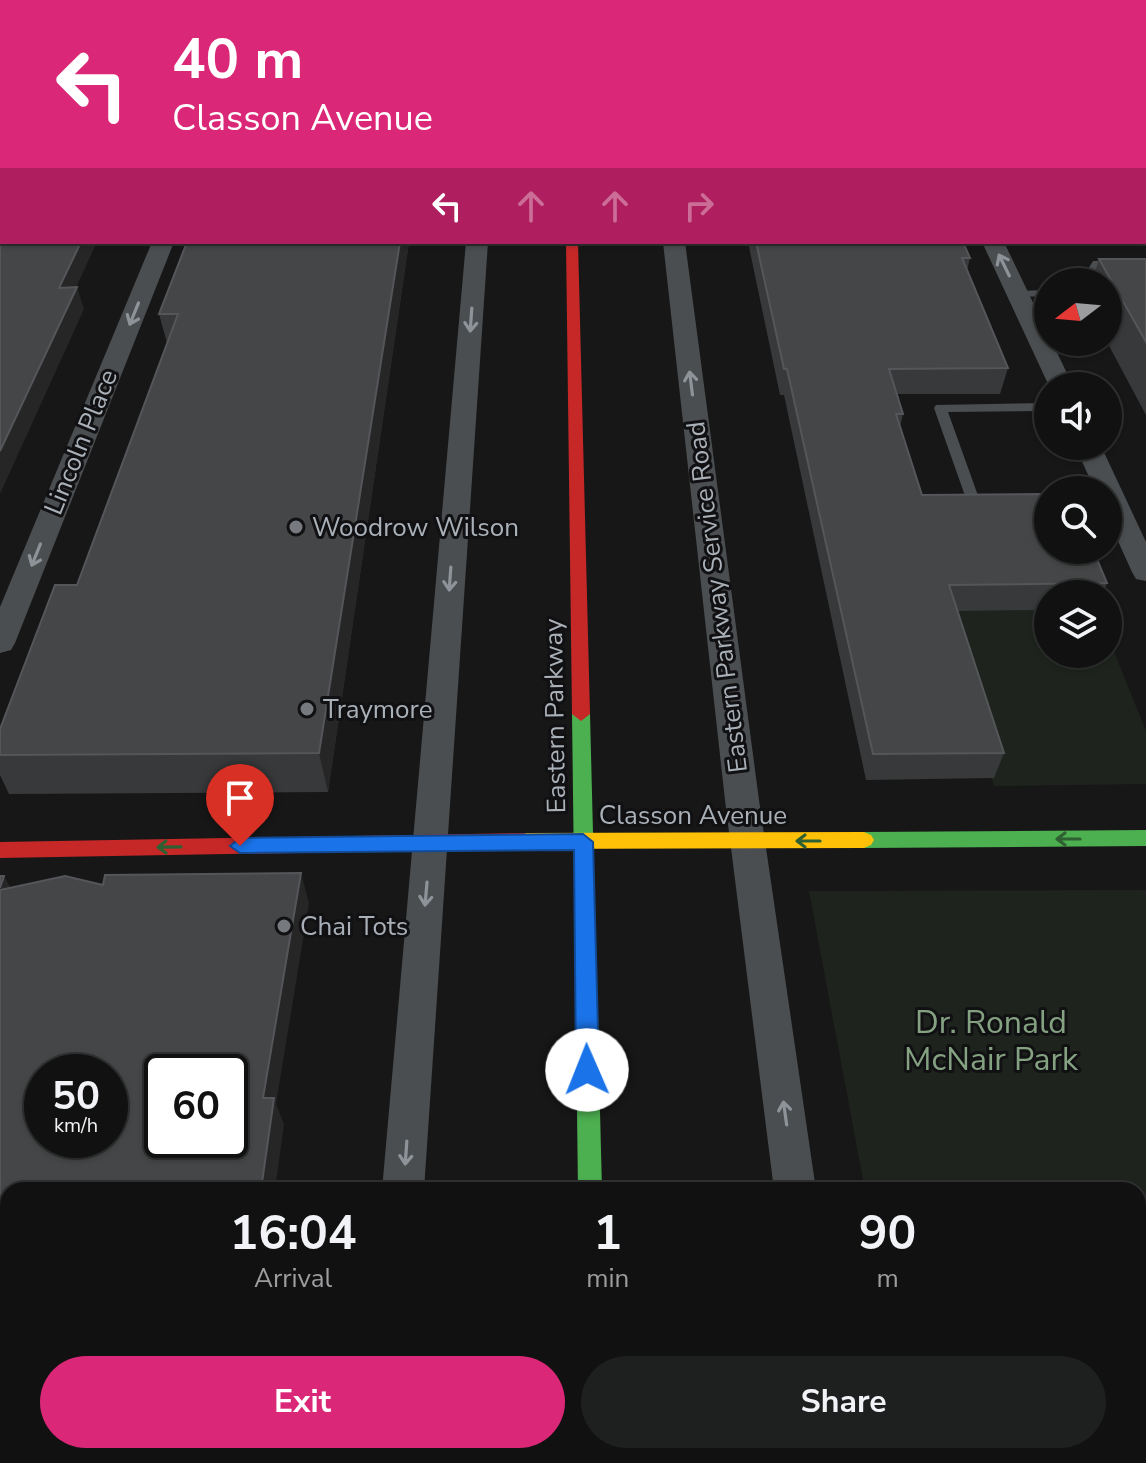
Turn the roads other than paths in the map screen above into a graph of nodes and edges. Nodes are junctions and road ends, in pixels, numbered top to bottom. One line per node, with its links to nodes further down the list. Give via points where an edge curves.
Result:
1 (162, 244): 15 (street, Lincoln Place, one-way to 15)
2 (477, 244): 18 (street, one-way to 18)
3 (572, 244): 19 (main road, Eastern Parkway)
4 (674, 244): 17 (street, Eastern Parkway Service Road, one-way to 4)
5 (994, 244): 9 (street, one-way to 5)
6 (1146, 262): 7 (lane, via 1097,263)
7 (1094, 268)
8 (1034, 293): 9 (lane)
9 (1018, 294): 10 (street)
10 (1054, 372)
11 (1034, 407): 13 (lane, via 940,408)
12 (1094, 460): 14 (street)
13 (974, 504)
14 (1146, 572)
15 (0, 643)
16 (1146, 838): 17 (main road, Classon Avenue, one-way to 17)
17 (747, 841): 19 (main road, Classon Avenue); 23 (street, Eastern Parkway Service Road, one-way to 17)
18 (430, 842): 19 (main road, Classon Avenue); 20 (main road, Classon Avenue, one-way to 20); 21 (street, one-way to 21)
19 (583, 842): 22 (main road, Eastern Parkway)
20 (0, 850)
21 (404, 1182)
22 (590, 1182)
23 (794, 1182)

